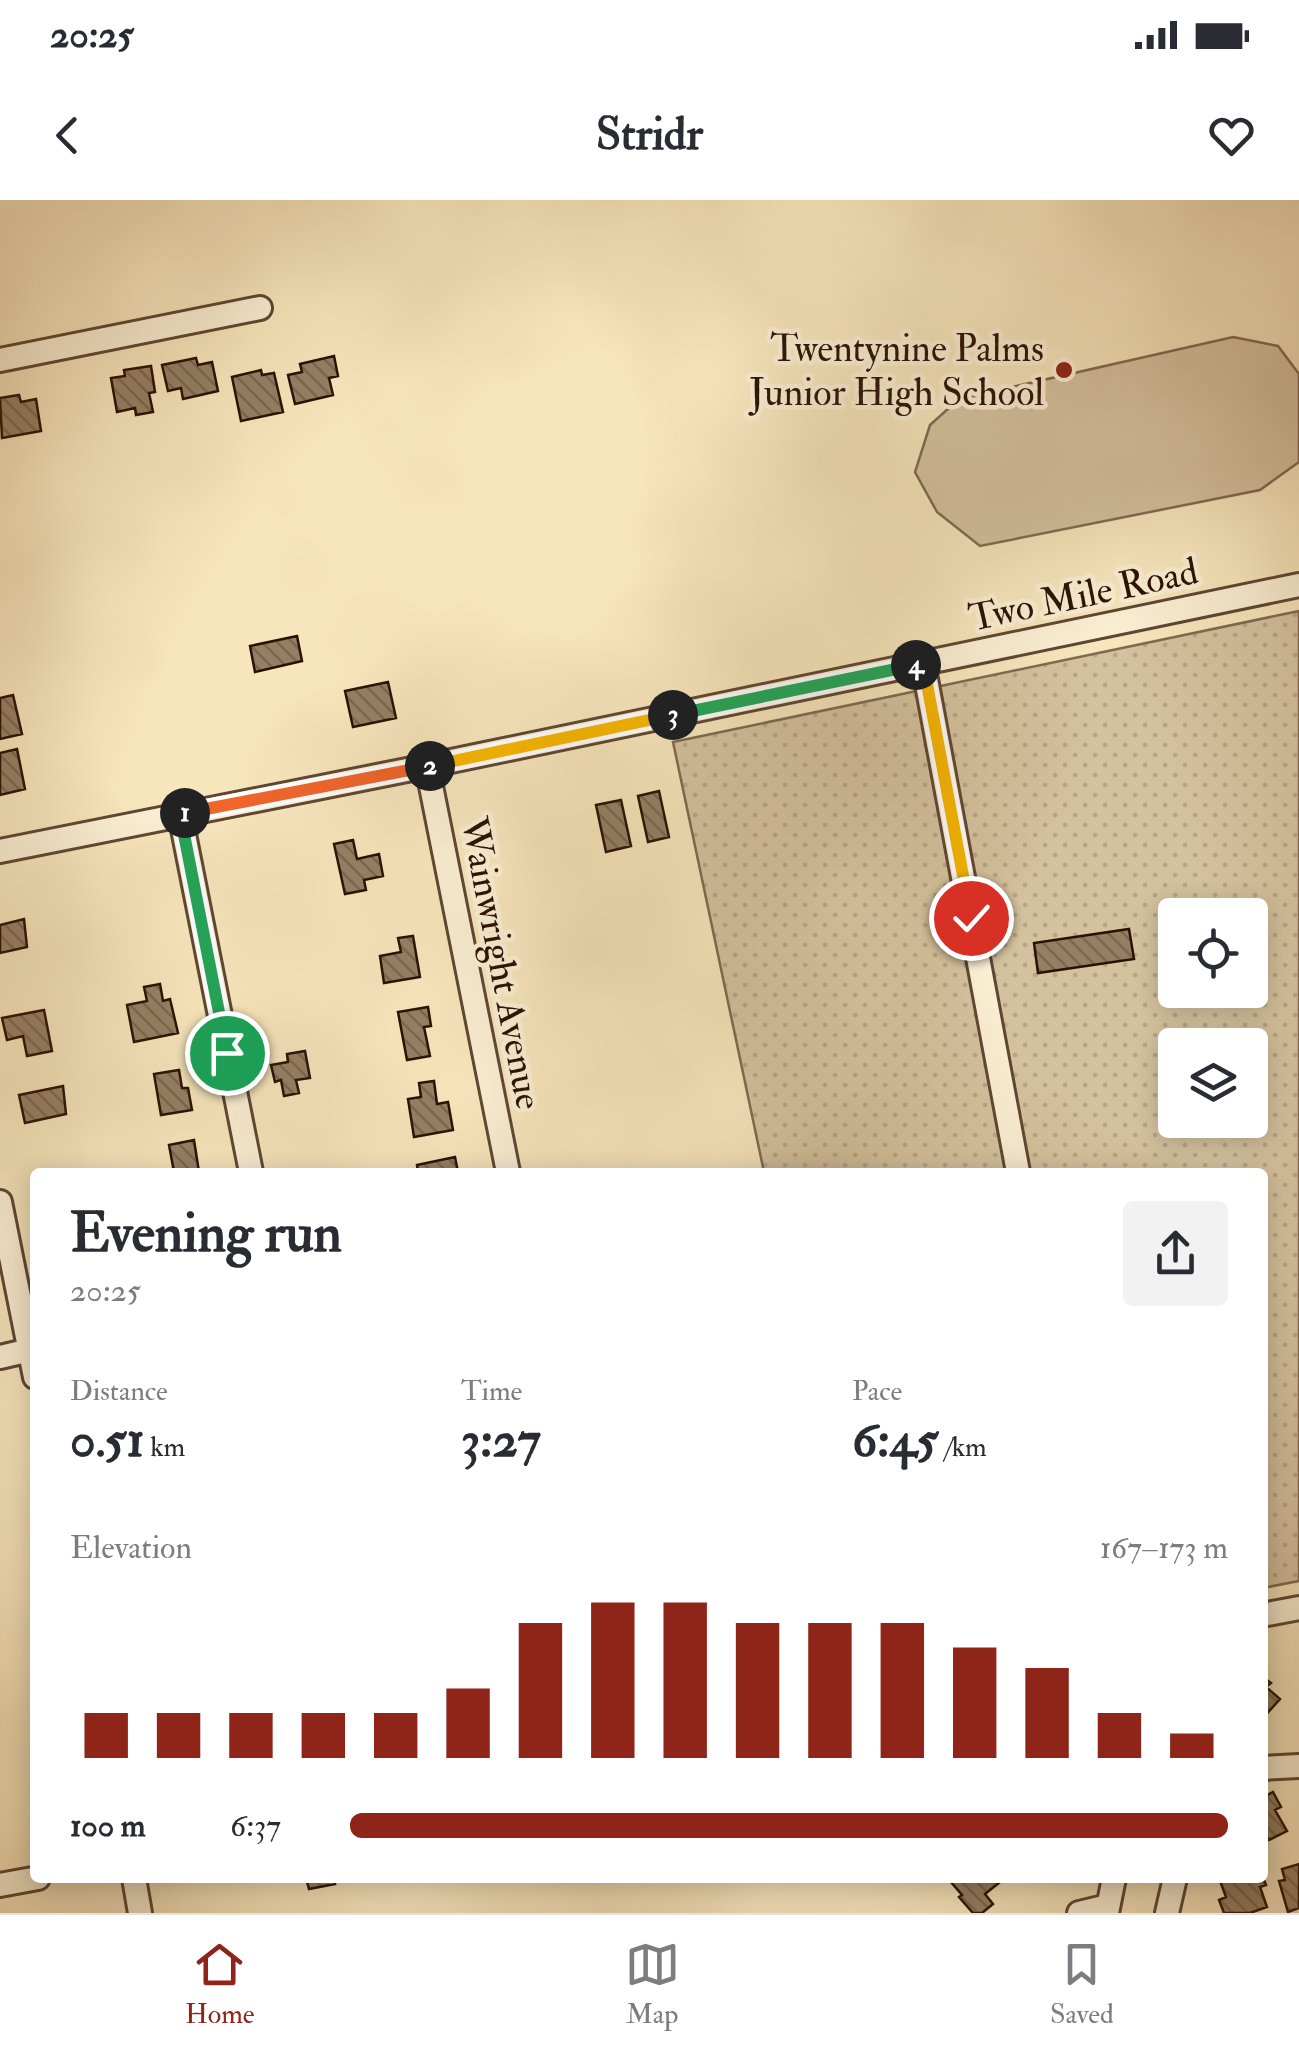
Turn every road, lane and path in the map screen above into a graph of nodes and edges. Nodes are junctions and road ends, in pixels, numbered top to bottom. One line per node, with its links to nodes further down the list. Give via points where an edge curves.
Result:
1 (260, 308): 2 (street)
2 (0, 360)
3 (1299, 585): 4 (street, Two Mile Road)
4 (923, 663): 5 (street, Two Mile Road); 10 (street)
5 (427, 766): 6 (street, Two Mile Road); 9 (street, Wainwright Avenue)
6 (180, 814): 7 (street, Two Mile Road); 8 (street)
7 (0, 851)
8 (249, 1168)
9 (507, 1168)
10 (1017, 1168)
11 (0, 1202): 12 (street)
12 (30, 1350): 13 (street)
13 (0, 1357)
14 (1299, 1608): 15 (street)
15 (1268, 1615)
16 (1299, 1766): 17 (street)
17 (1268, 1768)
18 (30, 1879): 22 (street)
19 (135, 1883): 24 (street)
20 (1113, 1883): 23 (street)
21 (1173, 1883): 26 (street)
22 (0, 1885)
23 (1107, 1909): 25 (street)
24 (140, 1913)
25 (1078, 1913)
26 (1166, 1913)

